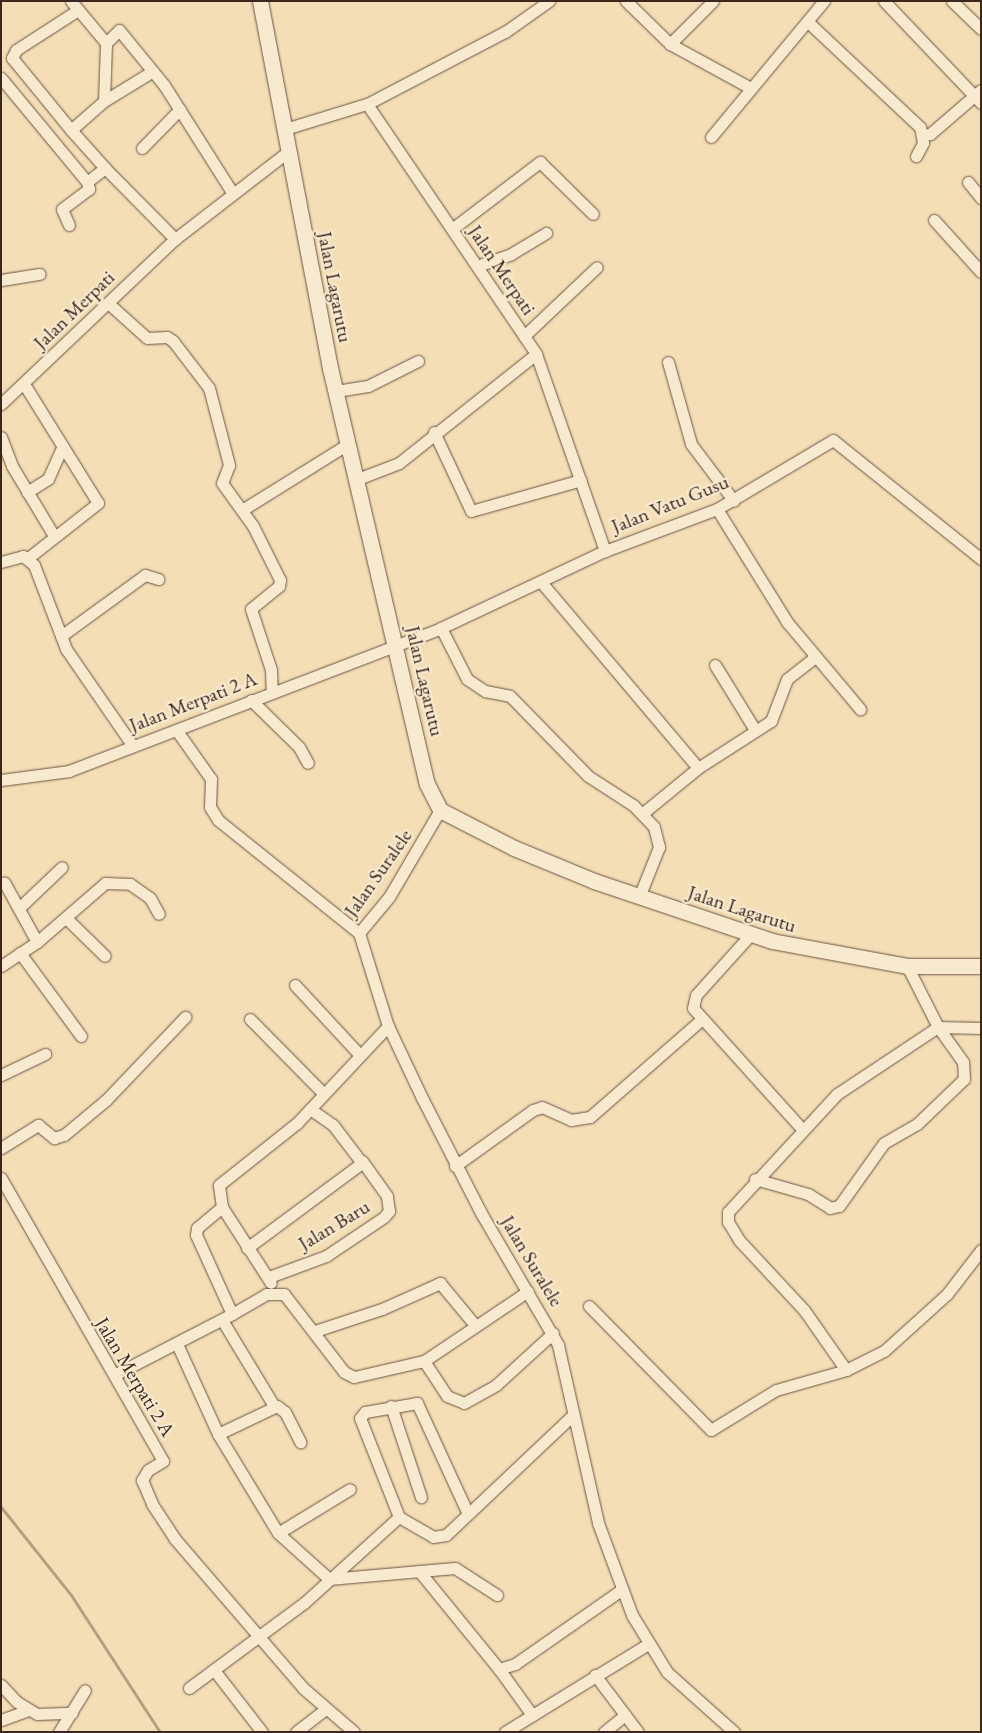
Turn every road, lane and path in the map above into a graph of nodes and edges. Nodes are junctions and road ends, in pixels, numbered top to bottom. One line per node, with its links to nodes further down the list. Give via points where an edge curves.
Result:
1 (260, 1): 20 (street, Jalan Lagarutu)
2 (549, 1): 18 (street, via 504,32)
3 (626, 1): 12 (street)
4 (713, 1): 12 (street)
5 (824, 1): 9 (street)
6 (884, 1): 16 (street)
7 (952, 1): 10 (street)
8 (75, 6): 11 (street); 21 (street, via 16,50 12,58)
9 (808, 22): 15 (street); 22 (street, via 920,127)
10 (981, 30)
11 (106, 43): 13 (street, via 121,32); 17 (street)
12 (670, 44): 15 (street)
13 (153, 71): 17 (street); 19 (street)
14 (1, 78): 28 (street)
15 (749, 87): 23 (street)
16 (979, 97): 22 (street, via 930,134)
17 (104, 101): 21 (street)
18 (367, 104): 20 (street); 35 (street, Jalan Merpati)
19 (180, 109): 24 (street); 30 (street)
20 (285, 129): 25 (street, Jalan Lagarutu)
21 (71, 130): 27 (street)
22 (922, 135): 26 (street)
23 (711, 137)
24 (142, 148)
25 (290, 150): 30 (street, Jalan Merpati); 50 (street, Jalan Lagarutu)
26 (916, 156)
27 (105, 168): 28 (street); 37 (street)
28 (87, 182): 34 (street, via 89,188 62,210)
29 (968, 182): 31 (street)
30 (232, 192): 37 (street, Jalan Merpati)
31 (981, 198)
32 (592, 214): 35 (street, via 540,162)
33 (934, 220): 40 (street)
34 (69, 225)
35 (452, 230): 38 (street, Jalan Merpati)
36 (546, 233): 38 (street, via 511,254)
37 (175, 239): 43 (street, Jalan Merpati)
38 (477, 266): 44 (street, Jalan Merpati)
39 (597, 267): 44 (street)
40 (981, 272)
41 (40, 274): 42 (street)
42 (1, 280)
43 (108, 303): 48 (street, Jalan Merpati); 61 (street, via 147,338 167,336 204,380 228,461 222,483)
44 (524, 336): 45 (street, Jalan Merpati)
45 (536, 354): 52 (street); 57 (street, Jalan Merpati)
46 (418, 361): 50 (street, via 368,386)
47 (668, 362): 59 (street, via 691,444)
48 (24, 384): 51 (street, Jalan Merpati); 55 (street)
49 (1, 388): 51 (street)
50 (336, 391): 54 (street, Jalan Lagarutu)
51 (5, 401)
52 (434, 432): 56 (street, via 399,463); 57 (street, via 471,510)
53 (1, 437): 58 (street)
54 (348, 444): 56 (street, Jalan Lagarutu); 61 (street)
55 (63, 446): 58 (street, via 48,478); 62 (street, via 98,504)
56 (355, 480): 71 (street, Jalan Lagarutu)
57 (581, 480): 63 (street, Jalan Merpati)
58 (27, 492): 62 (street)
59 (734, 501): 60 (street, Jalan Vatu Gusu); 65 (street, Jalan Vatu Gusu, via 837,440)
60 (717, 509): 63 (street, Jalan Vatu Gusu); 72 (street, via 745,560)
61 (242, 510): 74 (street, via 281,583 251,609 271,670)
62 (54, 536): 64 (street)
63 (605, 551): 68 (street, Jalan Vatu Gusu)
64 (28, 558): 66 (street); 70 (street, via 40,575)
65 (981, 559)
66 (1, 562)
67 (158, 579): 70 (street, via 145,575)
68 (541, 582): 69 (street, Jalan Vatu Gusu); 81 (street)
69 (441, 628): 71 (street, Jalan Vatu Gusu); 84 (street, via 467,679 485,691 510,696 588,776)
70 (61, 636): 79 (street)
71 (396, 645): 74 (street, Jalan Merpati 2 A); 83 (street, Jalan Lagarutu, via 427,784)
72 (815, 657): 76 (street); 77 (street, via 787,679 771,721)
73 (715, 665): 77 (street)
74 (272, 692): 75 (street, Jalan Merpati 2 A)
75 (252, 700): 78 (street, Jalan Merpati 2 A); 80 (street, via 299,747)
76 (860, 709)
77 (755, 730): 81 (street)
78 (177, 731): 79 (street, Jalan Merpati 2 A); 91 (street, via 211,779 210,807 218,820)
79 (132, 746): 82 (street, Jalan Merpati 2 A, via 47,777)
80 (308, 763)
81 (698, 768): 84 (street)
82 (1, 780)
83 (440, 810): 87 (street, Jalan Lagarutu, via 536,858); 91 (street, Jalan Suralele, via 389,898)
84 (643, 813): 87 (street, via 660,840)
85 (62, 867): 88 (street)
86 (4, 882): 88 (street)
87 (639, 897): 92 (street, Jalan Lagarutu)
88 (19, 908): 93 (street)
89 (159, 914): 90 (street, via 143,892 114,881 105,883)
90 (66, 918): 93 (street); 95 (street)
91 (359, 933): 103 (street, Jalan Suralele)
92 (751, 934): 98 (street, Jalan Lagarutu, via 805,949); 102 (street, via 696,995 694,1008)
93 (37, 942): 94 (street)
94 (20, 953): 97 (street); 106 (street)
95 (104, 956)
96 (980, 964): 98 (street, Jalan Lagarutu)
97 (1, 966)
98 (907, 966): 104 (street)
99 (295, 985): 107 (street)
100 (185, 1017): 113 (street, via 106,1100 64,1135 54,1138 38,1124)
101 (250, 1019): 110 (street)
102 (702, 1019): 112 (street); 115 (street, via 590,1117 571,1120 542,1107 533,1110)
103 (388, 1026): 107 (street); 115 (street, Jalan Suralele)
104 (938, 1027): 105 (street); 112 (street, via 837,1094); 117 (street, via 963,1062 964,1079 917,1124 884,1142 839,1206 830,1208 808,1194)
105 (981, 1028)
106 (81, 1036)
107 (358, 1053): 110 (street)
108 (45, 1054): 109 (street)
109 (1, 1075)
110 (322, 1092): 111 (street)
111 (310, 1109): 114 (street, Jalan Baru, via 333,1125); 118 (street, via 224,1178 218,1189)
112 (802, 1129): 117 (street)
113 (1, 1148)
114 (362, 1161): 119 (street, via 356,1171); 121 (street, Jalan Baru, via 387,1196 389,1210 384,1217 326,1256)
115 (455, 1166): 123 (street, Jalan Suralele)
116 (1, 1178): 132 (street, Jalan Merpati 2 A)
117 (756, 1179): 131 (street, via 728,1212 728,1222 738,1240 804,1310)
118 (222, 1207): 119 (street); 125 (street, via 196,1233)
119 (247, 1248): 121 (street)
120 (981, 1250): 131 (street, via 947,1294 884,1351)
121 (269, 1277): 122 (street)
122 (274, 1290): 125 (street); 127 (street, via 288,1296)
123 (528, 1291): 126 (street); 128 (street, Jalan Suralele)
124 (589, 1306): 131 (street, via 711,1430 776,1390)
125 (227, 1317): 129 (street); 133 (street)
126 (474, 1324): 127 (street, via 440,1283 382,1309); 130 (street)
127 (315, 1331): 130 (street, via 349,1376)
128 (553, 1333): 130 (street, via 496,1385 464,1403 447,1396); 135 (street, Jalan Suralele)
129 (177, 1344): 132 (street); 136 (street)
130 (424, 1361)
131 (846, 1370)
132 (114, 1375): 147 (street, Jalan Merpati 2 A, via 163,1462 148,1470 142,1480 152,1504 175,1539)
133 (274, 1406): 136 (street); 137 (street, via 285,1412)
134 (391, 1406): 139 (street); 140 (street, via 421,1405); 141 (street, via 365,1412 360,1418)
135 (573, 1415): 140 (street); 145 (street, Jalan Suralele, via 598,1523)
136 (218, 1434): 142 (street)
137 (300, 1442)
138 (350, 1489): 142 (street)
139 (421, 1497)
140 (468, 1514): 141 (street, via 442,1537)
141 (400, 1517): 144 (street)
142 (278, 1533): 144 (street)
143 (419, 1571): 144 (street); 146 (street, via 461,1569); 149 (street)
144 (329, 1579): 147 (street, via 304,1603)
145 (621, 1590): 148 (street, Jalan Suralele); 149 (street, via 515,1664)
146 (497, 1595)
147 (259, 1634): 150 (street); 155 (street, Jalan Merpati 2 A)
148 (648, 1644): 151 (street); 168 (street, Jalan Suralele, via 667,1672)
149 (499, 1668): 158 (street)
150 (214, 1670): 153 (street); 163 (street)
151 (595, 1675): 158 (street); 159 (street)
152 (1, 1685): 156 (street)
153 (189, 1688)
154 (85, 1690): 157 (street)
155 (326, 1709): 164 (street); 165 (street, Jalan Merpati 2 A)
156 (28, 1710): 157 (street, via 46,1717); 160 (street, via 12,1720)
157 (72, 1713): 162 (street)
158 (532, 1715): 161 (street)
159 (626, 1715): 166 (street); 167 (street)
160 (1, 1720)
161 (508, 1731)
162 (58, 1732)
163 (262, 1732)
164 (296, 1732)
165 (354, 1732)
166 (604, 1732)
167 (638, 1732)
168 (734, 1732)

